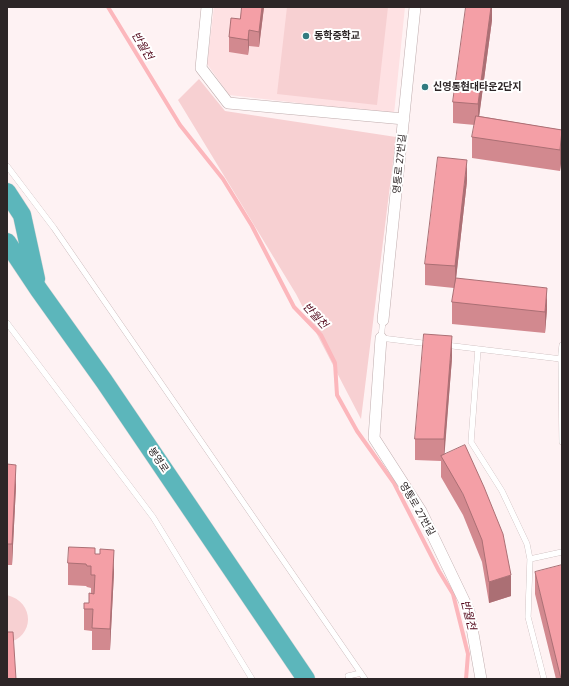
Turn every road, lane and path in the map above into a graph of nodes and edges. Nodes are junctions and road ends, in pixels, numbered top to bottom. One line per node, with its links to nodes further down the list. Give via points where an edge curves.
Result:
1 (207, 7): 3 (street, via 201,68 228,103)
2 (415, 7): 3 (street, 영통로 27번길)
3 (404, 120): 9 (street, 영통로 27번길)
4 (7, 166): 18 (lane, via 54,228)
5 (7, 192): 8 (highway, via 22,215)
6 (7, 242): 8 (highway, 봉영로)
7 (7, 264): 8 (highway)
8 (38, 290): 21 (highway, 봉영로, via 104,381)
9 (383, 320): 11 (lane)
10 (7, 323): 20 (lane, via 153,517)
11 (381, 338): 13 (lane); 23 (street, 영통로 27번길, via 374,438 420,511 469,610)
12 (562, 344): 14 (lane)
13 (478, 349): 14 (lane); 17 (lane, via 471,442 502,491 527,544)
14 (561, 359): 15 (lane)
15 (562, 442)
16 (562, 552): 17 (lane)
17 (530, 559): 24 (lane, via 528,617)
18 (361, 673): 19 (lane); 22 (lane)
19 (348, 676)
20 (252, 679)
21 (306, 679)
22 (365, 679)
23 (481, 679)
24 (544, 679)

